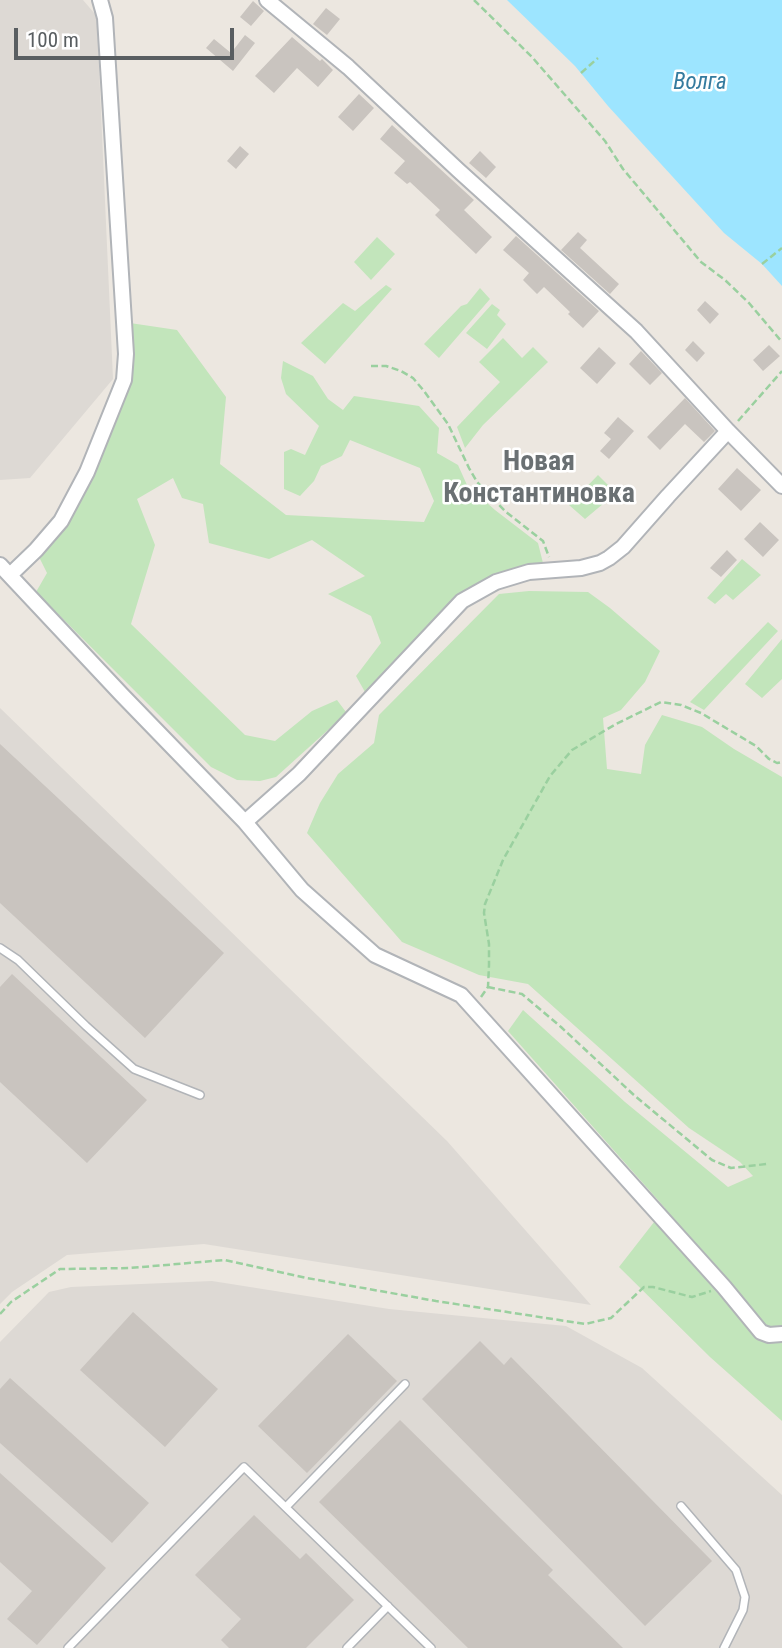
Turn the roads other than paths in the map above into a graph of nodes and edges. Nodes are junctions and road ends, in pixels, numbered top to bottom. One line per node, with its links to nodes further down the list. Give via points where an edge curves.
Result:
1 (100, 0): 5 (street, via 106,18 124,380 87,472 61,521 36,550)
2 (267, 0): 3 (street, via 348,67 636,331)
3 (728, 431): 4 (street); 6 (street, via 623,547 600,563 529,572 496,582 461,601 299,774)
4 (782, 486)
5 (5, 570): 6 (street)
6 (245, 822): 9 (street, via 303,890 375,955 461,995 761,1332)
7 (0, 948): 8 (lane, via 19,960 134,1069)
8 (200, 1095)
9 (782, 1334)
10 (405, 1384): 12 (lane)
11 (681, 1506): 17 (lane, via 736,1570 745,1597)
12 (285, 1507): 13 (lane); 14 (lane, via 244,1467)
13 (388, 1606): 15 (lane); 16 (lane)
14 (68, 1648)
15 (347, 1648)
16 (432, 1648)
17 (724, 1648)

